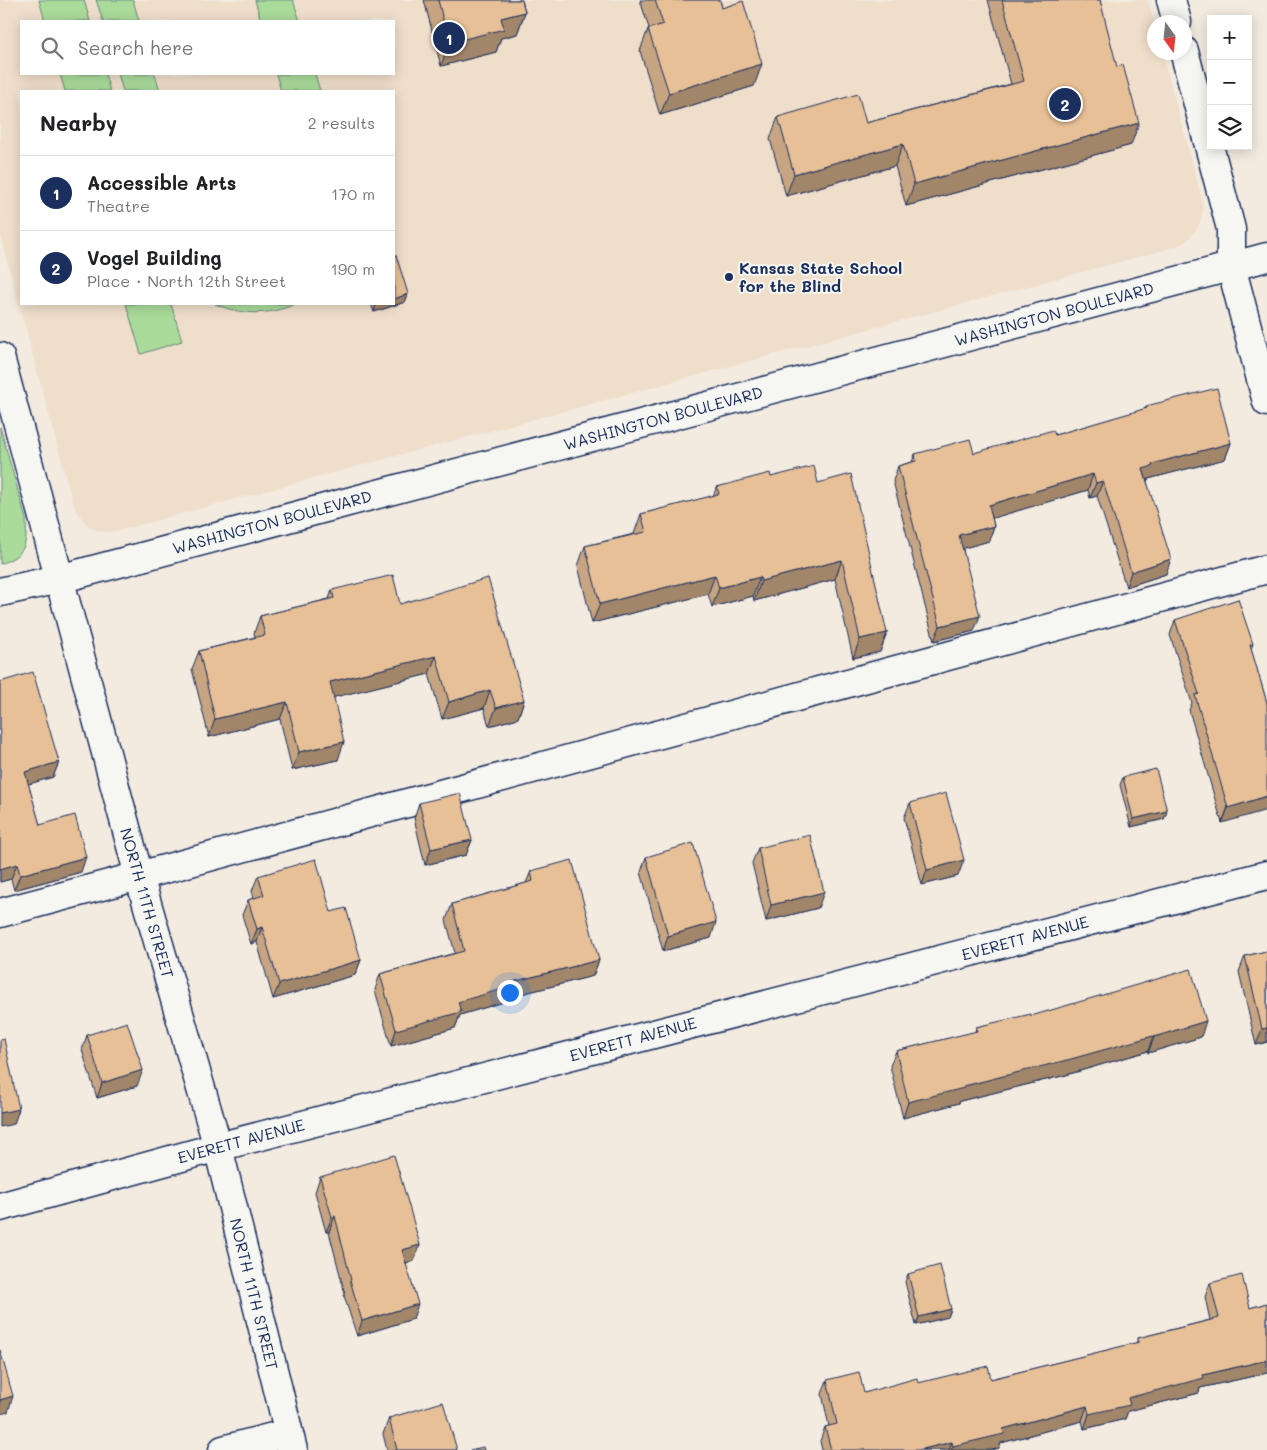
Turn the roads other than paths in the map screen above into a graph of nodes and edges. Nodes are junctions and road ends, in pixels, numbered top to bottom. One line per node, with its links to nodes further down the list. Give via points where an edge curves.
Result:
1 (1171, 0): 2 (street)
2 (1175, 15)
3 (1186, 60): 5 (street, via 1231,229)
4 (1267, 257): 5 (street, WASHINGTON BOULEVARD)
5 (1232, 266): 7 (street); 9 (street, WASHINGTON BOULEVARD)
6 (0, 357): 9 (street, NORTH 11TH STREET)
7 (1267, 402)
8 (1267, 569): 13 (street)
9 (59, 579): 10 (street, WASHINGTON BOULEVARD); 11 (street, WASHINGTON BOULEVARD); 13 (street, NORTH 11TH STREET)
10 (0, 592)
11 (0, 600)
12 (1267, 875): 15 (street, EVERETT AVENUE)
13 (139, 876): 14 (street); 15 (street, NORTH 11TH STREET)
14 (0, 913)
15 (218, 1147): 16 (street, EVERETT AVENUE); 17 (street, NORTH 11TH STREET)
16 (0, 1207)
17 (291, 1441): 18 (street)
18 (223, 1450)

